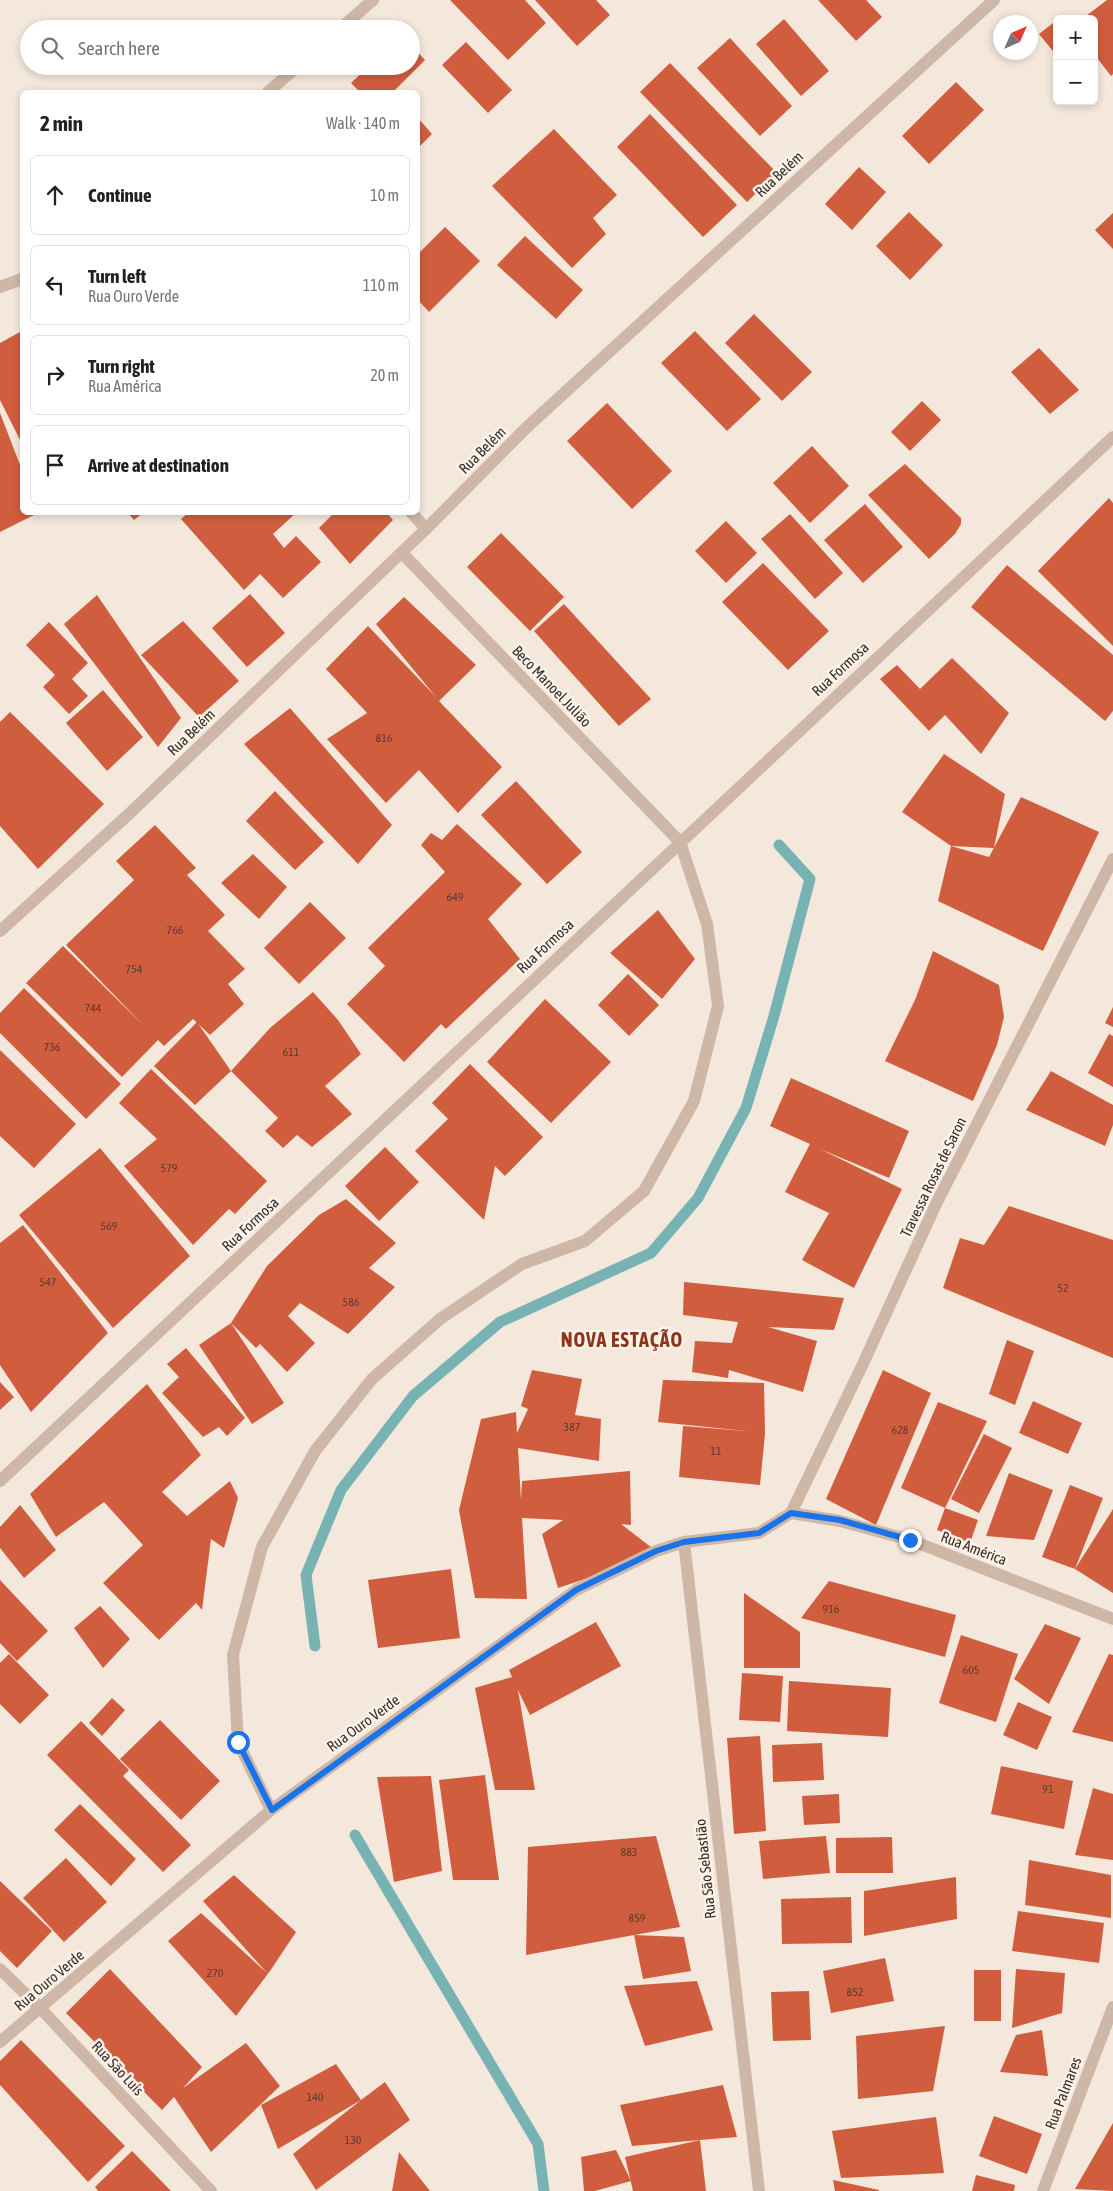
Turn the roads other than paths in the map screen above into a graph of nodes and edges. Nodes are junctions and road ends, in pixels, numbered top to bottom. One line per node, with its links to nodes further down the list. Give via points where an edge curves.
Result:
1 (373, 0): 3 (street)
2 (994, 0): 10 (street, Rua Belém, via 526,428)
3 (350, 20)
4 (288, 75): 5 (street)
5 (270, 90)
6 (20, 280): 7 (street)
7 (0, 287)
8 (1113, 436): 12 (street, Rua Formosa)
9 (414, 515): 10 (street)
10 (426, 529): 11 (street, Rua Belém)
11 (402, 553): 12 (street, Beco Manoel Julião); 14 (street, Rua Belém, via 130,813)
12 (680, 842): 15 (street, Rua Formosa); 19 (street, via 707,924 718,1006 694,1101 644,1190 585,1241 522,1264 440,1319 372,1379 315,1451 262,1547 233,1654 238,1742)
13 (1113, 859): 16 (street, Travessa Rosas de Saron, via 936,1204)
14 (0, 931)
15 (0, 1481)
16 (791, 1513): 17 (street, Rua Ouro Verde, via 759,1533); 18 (street, Rua América, via 840,1520 910,1540)
17 (684, 1542): 19 (street, Rua Ouro Verde, via 656,1551 576,1590); 25 (street, Rua São Sebastião)
18 (1113, 1619)
19 (272, 1810): 22 (street, Rua Ouro Verde)
20 (0, 1969): 22 (street, Rua São Luís)
21 (1113, 2008): 26 (street, Rua Palmares)
22 (41, 2009): 23 (street, Rua Ouro Verde); 24 (street, Rua São Luís)
23 (0, 2042)
24 (211, 2191)
25 (759, 2191)
26 (1043, 2191)

